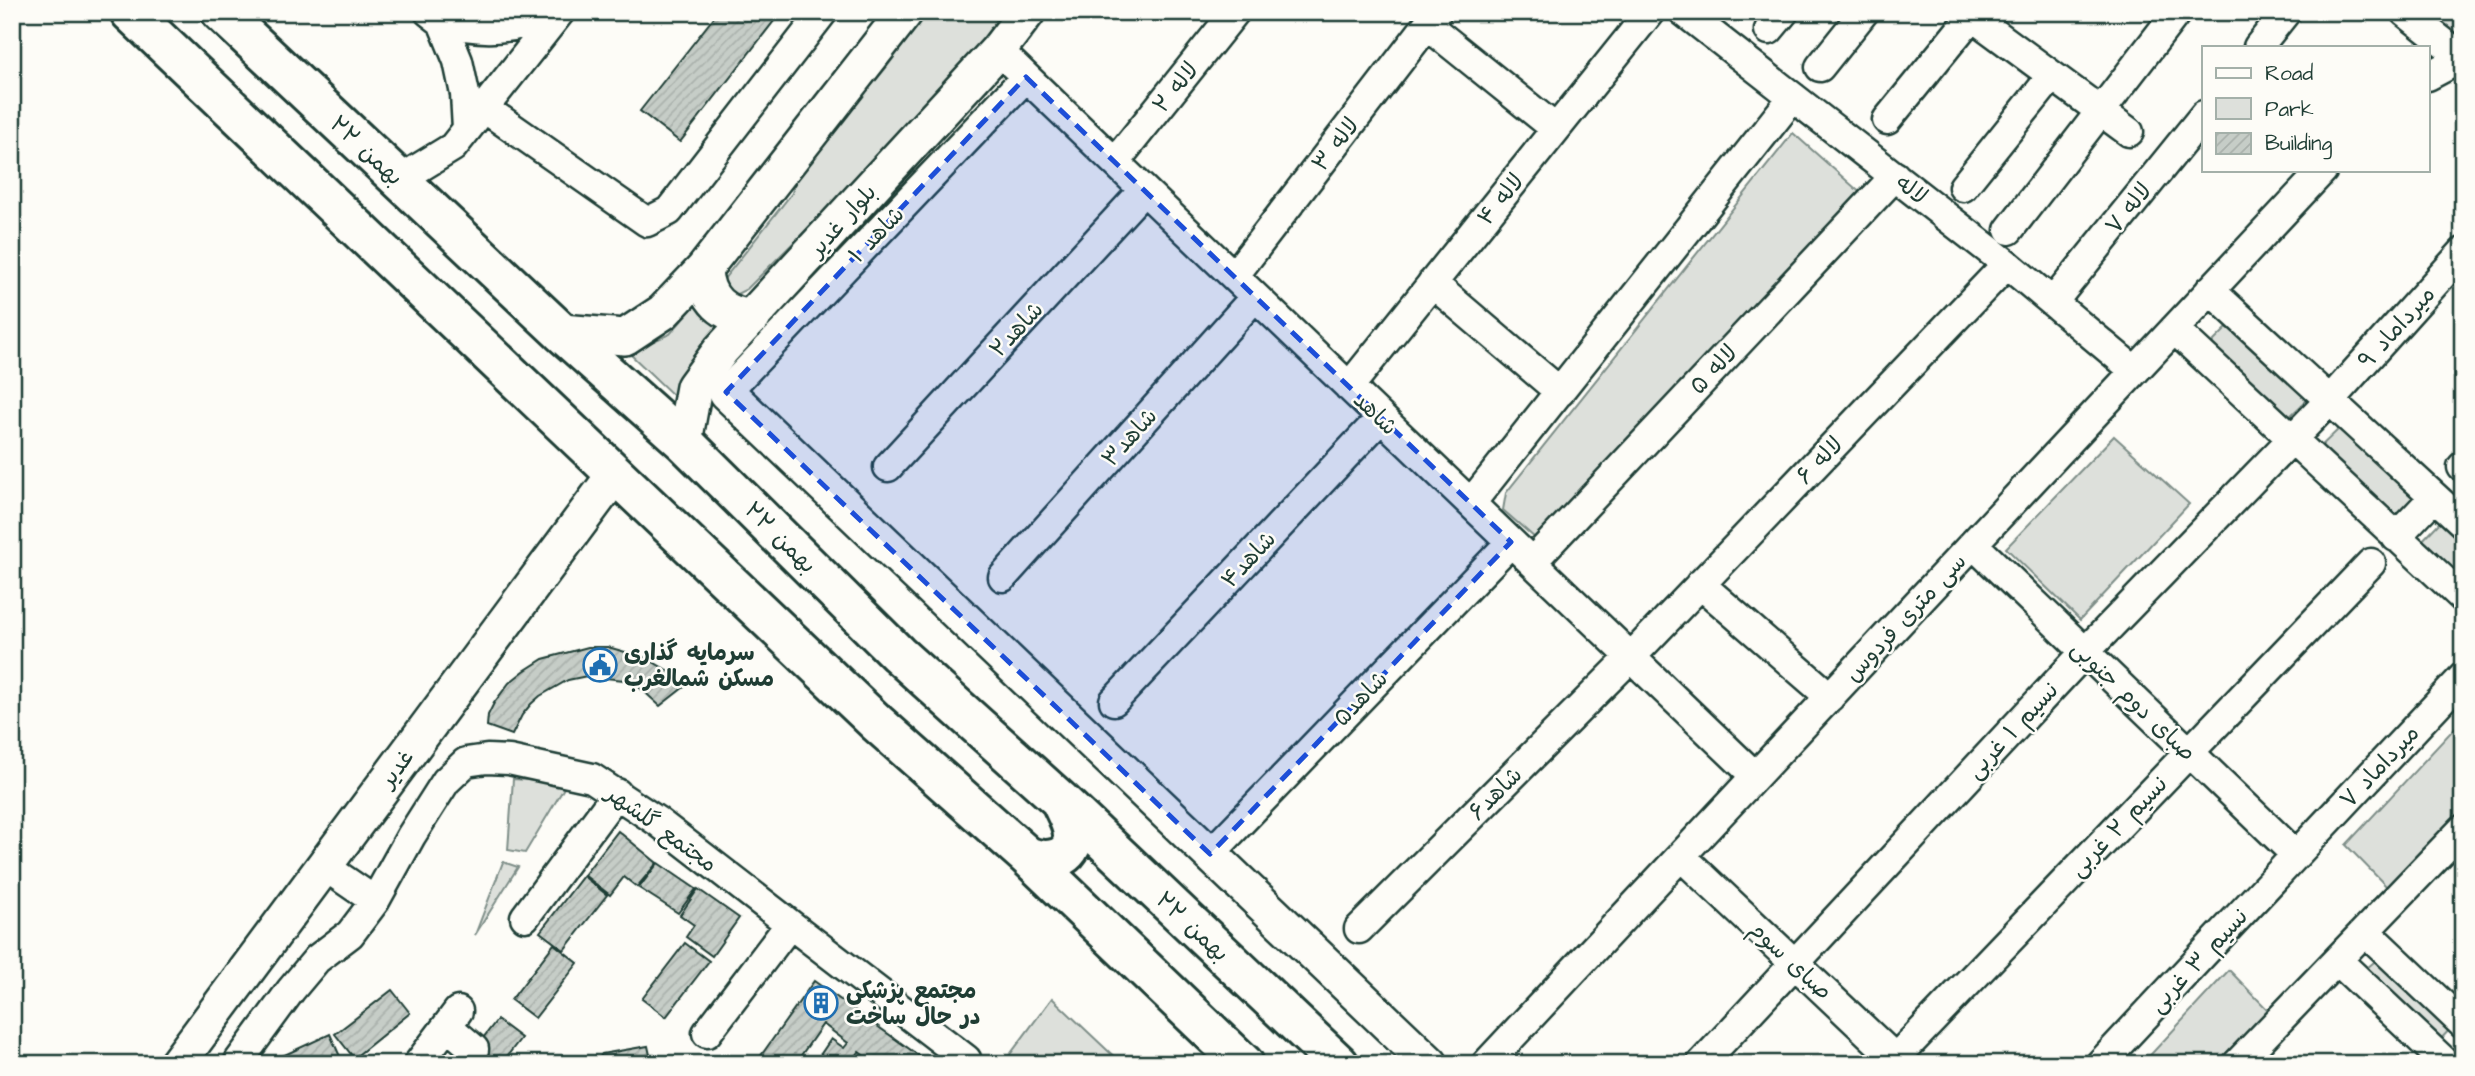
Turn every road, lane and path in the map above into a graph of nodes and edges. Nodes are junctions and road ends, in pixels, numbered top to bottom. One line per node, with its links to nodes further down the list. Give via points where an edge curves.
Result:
1 (130, 12): 60 (highway)
2 (221, 12): 36 (highway, ۲۲ بهمن)
3 (551, 12): 16 (street, via 514,28 472,29)
4 (560, 12): 29 (street)
5 (823, 12): 29 (street, via 669,211 647,222)
6 (905, 12): 42 (main road)
7 (1027, 12): 20 (main road, بلوار غدیر)
8 (1235, 12): 33 (street, لاله ۲)
9 (1650, 12): 31 (street, لاله ۴)
10 (1684, 12): 26 (street, لاله)
11 (1864, 12): 22 (street)
12 (2178, 12): 27 (street)
13 (2286, 12): 18 (street)
14 (1971, 13): 24 (street); 30 (street)
15 (2408, 15): 19 (street); 21 (street)
16 (435, 17): 29 (street, via 458,61)
17 (1432, 19): 31 (street); 43 (street, لاله ۳)
18 (2259, 46)
19 (2413, 46)
20 (998, 50): 25 (street, شاهد); 48 (main road, بلوار غدیر)
21 (2463, 58): 23 (street)
22 (1820, 67)
23 (2430, 75)
24 (2052, 76): 27 (street); 37 (street)
25 (1026, 77): 33 (street, شاهد); 53 (street, شاهد ۱)
26 (1793, 97): 35 (street, لاله); 54 (street)
27 (2099, 111): 32 (street); 39 (street)
28 (2202, 117): 47 (street, لاله ۷)
29 (476, 118): 36 (street, via 453,147)
30 (1887, 121)
31 (1556, 129): 44 (street, لاله ۴)
32 (2129, 132)
33 (1115, 162): 38 (street, شاهد)
34 (2321, 172): 45 (street, سی متری فردوس)
35 (1895, 176): 41 (street, لاله); 67 (street, لاله ۵)
36 (399, 180): 50 (highway, ۲۲ بهمن)
37 (1962, 187)
38 (1144, 190): 43 (street, شاهد); 59 (street, شاهد۲)
39 (2009, 230)
40 (2463, 252): 55 (street, میرداماد ۹)
41 (2007, 264): 47 (street, لاله); 70 (street, لاله ۶)
42 (704, 269): 48 (main road, via 704,282 717,305 740,317); 50 (main road, via 663,312 625,337)
43 (1234, 276): 46 (street, شاهد)
44 (1432, 283): 52 (street, لاله ۴); 54 (street)
45 (2210, 290): 49 (street, سی متری فردوس); 55 (street)
46 (1255, 297): 52 (street, شاهد); 69 (street, شاهد۳)
47 (2053, 302): 51 (street, لاله)
48 (753, 317): 58 (main road, بلوار غدیر, via 694,387)
49 (2174, 330): 51 (street, سی متری فردوس); 57 (street)
50 (561, 332): 58 (highway, ۲۲ بهمن)
51 (2135, 371): 66 (street, سی متری فردوس)
52 (1349, 387): 56 (street, شاهد)
53 (726, 392): 82 (main road)
54 (1560, 392): 62 (street)
55 (2329, 401): 57 (street, میرداماد ۹); 61 (street)
56 (1381, 418): 62 (street, شاهد); 76 (street, شاهد۴)
57 (2291, 439): 64 (street); 72 (street, نسیم ۱ غربی)
58 (684, 442): 80 (highway, ۲۲ بهمن, via 898,654)
59 (888, 467)
60 (615, 473): 84 (highway, via 877,723); 86 (main road, غدیر)
61 (2434, 497): 63 (street); 64 (street)
62 (1471, 503): 65 (street, شاهد)
63 (2463, 523)
64 (2396, 537): 71 (street)
65 (1511, 542): 67 (street, شاهد); 82 (street, شاهد۵)
66 (1973, 544): 72 (street, صبای دوم جنوبی); 75 (street, سی متری فردوس)
67 (1532, 562): 73 (street, شاهد)
68 (2371, 563): 77 (street, نسیم ۲ غربی)
69 (1003, 577)
70 (1700, 584): 73 (street, لاله ۶); 75 (street)
71 (2463, 598)
72 (2085, 652): 77 (street, صبای دوم جنوبی); 93 (street, نسیم ۱ غربی)
73 (1630, 657): 78 (street, شاهد); 90 (street, شاهد۶)
74 (2463, 677): 83 (street, میرداماد ۷)
75 (1830, 697): 78 (street, سی متری فردوس)
76 (1114, 701)
77 (2189, 752): 83 (street, صبای دوم جنوبی); 98 (street, نسیم ۲ غربی)
78 (1755, 776): 85 (street, سی متری فردوس)
79 (617, 793): 87 (street, مجتمع گلشهر, via 592,778 509,760 466,762 446,781); 88 (street); 89 (street, مجتمع گلشهر)
80 (1059, 800): 84 (highway, via 1073,838 1066,853 1054,860); 105 (highway, ۲۲ بهمن)
81 (2463, 829): 91 (street)
82 (1210, 854): 106 (main road)
83 (2295, 855): 109 (street, نسیم ۳ غربی)
84 (1027, 856): 104 (highway)
85 (1681, 856): 93 (street, صبای سوم); 107 (street, سی متری فردوس)
86 (324, 866): 87 (street); 100 (main road, غدیر)
87 (374, 901): 101 (street, مجتمع گلشهر, via 350,934 317,958)
88 (525, 917)
89 (790, 924): 95 (street); 103 (street, مجتمع گلشهر, via 966,1059)
90 (1359, 929)
91 (2366, 932): 92 (street); 94 (street)
92 (2338, 961): 99 (street); 110 (street)
93 (1794, 963): 98 (street, صبای سوم); 108 (street, نسیم ۱ غربی)
94 (2463, 1024)
95 (707, 1033)
96 (2463, 1038): 99 (street)
97 (474, 1049): 102 (street, via 453,1019)
98 (1895, 1062)
99 (2442, 1062)
100 (177, 1064)
101 (239, 1064)
102 (418, 1064)
103 (965, 1064)
104 (1244, 1064)
105 (1339, 1064)
106 (1430, 1064)
107 (1486, 1064)
108 (1700, 1064)
109 (2100, 1064)
110 (2237, 1064)

